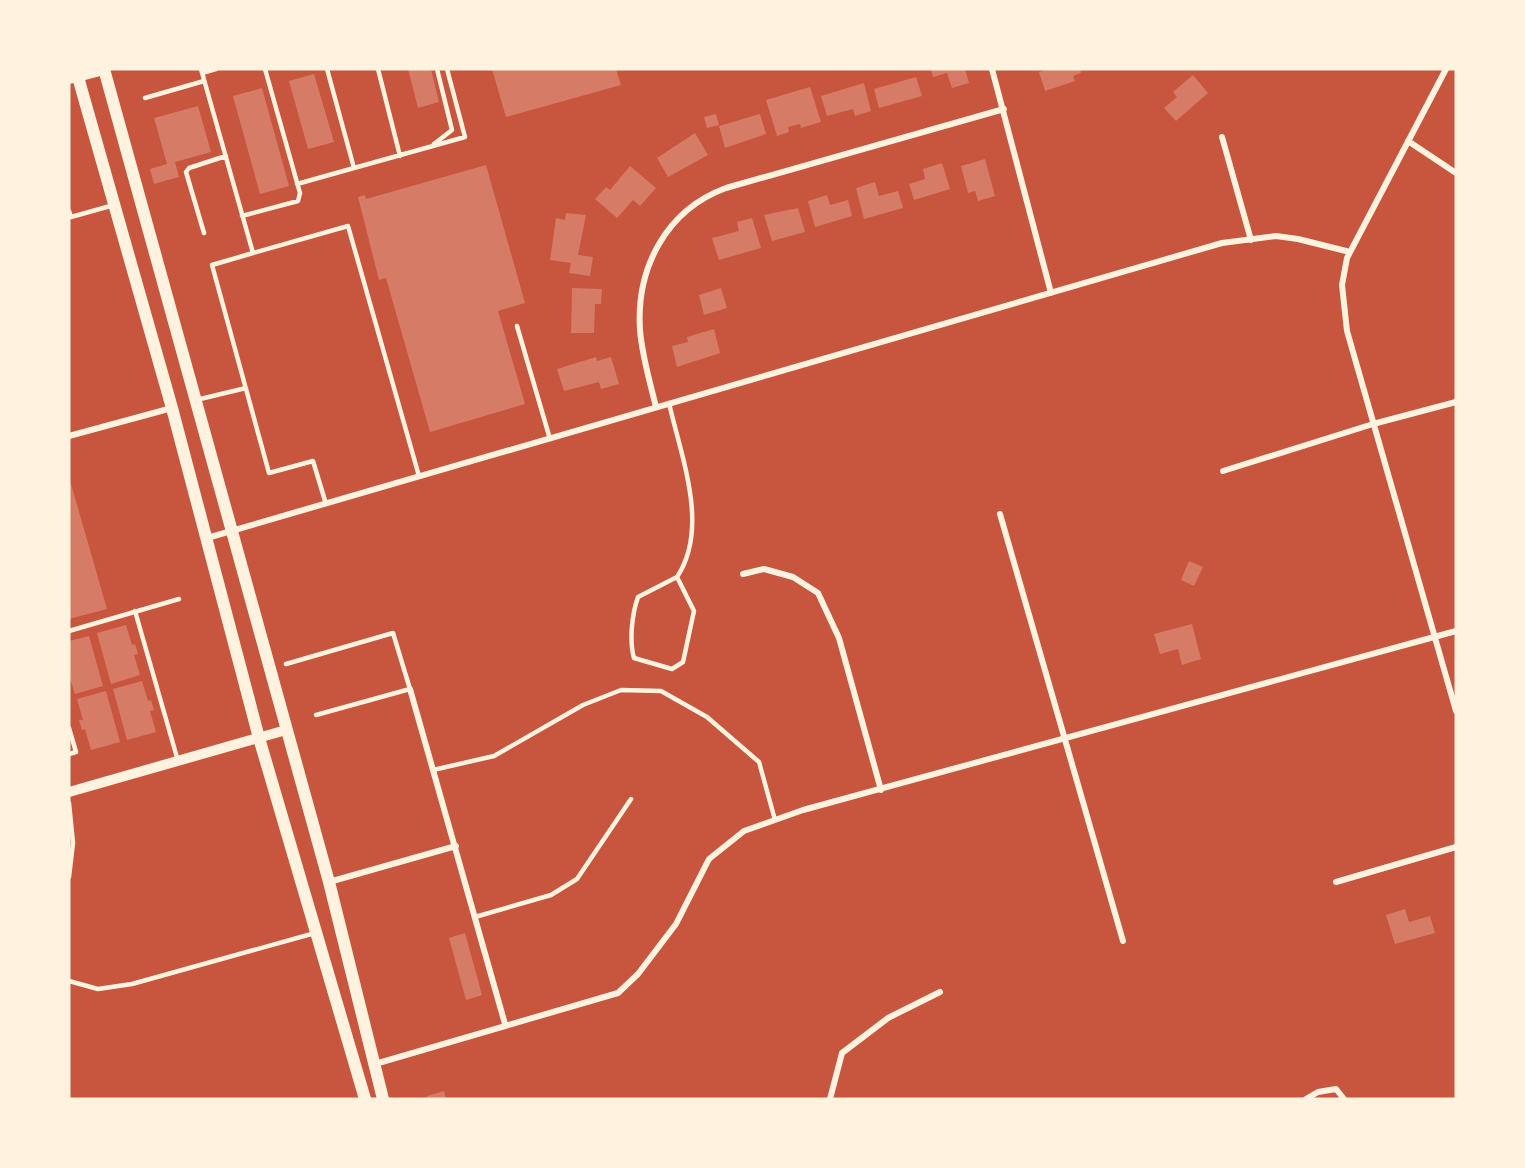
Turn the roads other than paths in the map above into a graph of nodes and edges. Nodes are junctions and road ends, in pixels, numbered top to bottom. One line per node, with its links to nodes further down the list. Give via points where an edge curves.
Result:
1 (104, 69): 11 (main road); 33 (main road)
2 (216, 69): 10 (lane)
3 (265, 69): 22 (lane)
4 (327, 69): 20 (lane)
5 (378, 69): 19 (lane)
6 (437, 69): 17 (lane, via 452,130)
7 (447, 69): 17 (lane, via 465,137)
8 (992, 69): 14 (street)
9 (1446, 69): 16 (street)
10 (201, 71): 12 (lane)
11 (74, 74): 23 (main road)
12 (204, 81): 13 (lane); 18 (lane)
13 (145, 98)
14 (1004, 109): 30 (street); 36 (street, via 726,188 687,210 656,246 641,297 640,332)
15 (1222, 137): 27 (street)
16 (1408, 141): 21 (street); 28 (street)
17 (429, 147): 19 (lane)
18 (226, 156): 25 (lane); 26 (lane, via 186,172)
19 (400, 156): 20 (lane)
20 (354, 168): 22 (lane)
21 (1456, 173)
22 (297, 184): 25 (lane, via 298,201)
23 (114, 205): 24 (lane, via 71,217); 37 (main road)
24 (69, 211)
25 (242, 216): 29 (lane)
26 (204, 233)
27 (1251, 240): 28 (street, via 1276,236); 30 (street, via 1222,243)
28 (1350, 252): 38 (street, via 1342,285 1347,331)
29 (253, 253): 32 (lane, via 212,265); 42 (lane, via 348,226)
30 (1051, 293): 35 (street)
31 (517, 326): 40 (lane)
32 (246, 388): 33 (lane); 43 (lane, via 269,473 313,461)
33 (196, 400): 45 (main road)
34 (1456, 402): 38 (street)
35 (669, 403): 36 (street); 48 (lane, via 693,521 688,561)
36 (656, 406): 40 (street)
37 (172, 408): 39 (street); 46 (main road)
38 (1374, 424): 41 (street); 53 (street)
39 (69, 436)
40 (550, 439): 42 (street)
41 (1223, 471)
42 (419, 476): 43 (street)
43 (326, 504): 45 (street)
44 (1000, 514): 61 (street)
45 (232, 530): 46 (street); 59 (main road)
46 (207, 538): 60 (main road)
47 (744, 574): 65 (street, via 764,569 793,577 818,593 839,638)
48 (677, 578): 48 (lane, via 638,597 633,611 634,658 672,669 682,662 694,611)
49 (178, 599): 50 (lane)
50 (135, 611): 51 (lane); 63 (lane)
51 (69, 631)
52 (1456, 631): 53 (street)
53 (1434, 636): 56 (street); 61 (street)
54 (286, 664): 55 (lane, via 393,633)
55 (410, 689): 57 (lane); 64 (street)
56 (1456, 711)
57 (316, 715)
58 (69, 728): 62 (lane, via 76,752)
59 (286, 730): 60 (street); 73 (main road)
60 (259, 738): 63 (street); 76 (main road)
61 (1063, 740): 65 (street); 77 (street)
62 (69, 754)
63 (178, 761): 66 (street)
64 (433, 770): 69 (lane, via 494,756 583,705 621,690 661,691 707,717 759,762); 70 (street)
65 (881, 790): 69 (street)
66 (69, 792)
67 (631, 799): 75 (lane, via 577,879 551,895)
68 (69, 803): 72 (lane, via 73,843)
69 (775, 820): 80 (street, via 744,831 709,858 676,924 639,974 618,993)
70 (456, 846): 73 (street); 75 (street)
71 (1456, 847): 74 (street)
72 (69, 877)
73 (328, 882): 81 (main road)
74 (1336, 882)
75 (475, 917): 80 (street)
76 (317, 932): 78 (lane, via 132,984 98,988); 82 (main road)
77 (1122, 941)
78 (69, 981)
79 (940, 992): 84 (street, via 888,1018 842,1053)
80 (506, 1024): 81 (street)
81 (375, 1064): 83 (main road)
82 (365, 1099)
83 (383, 1099)
84 (830, 1099)
85 (1306, 1099): 86 (street, via 1336,1089)
86 (1344, 1099)

